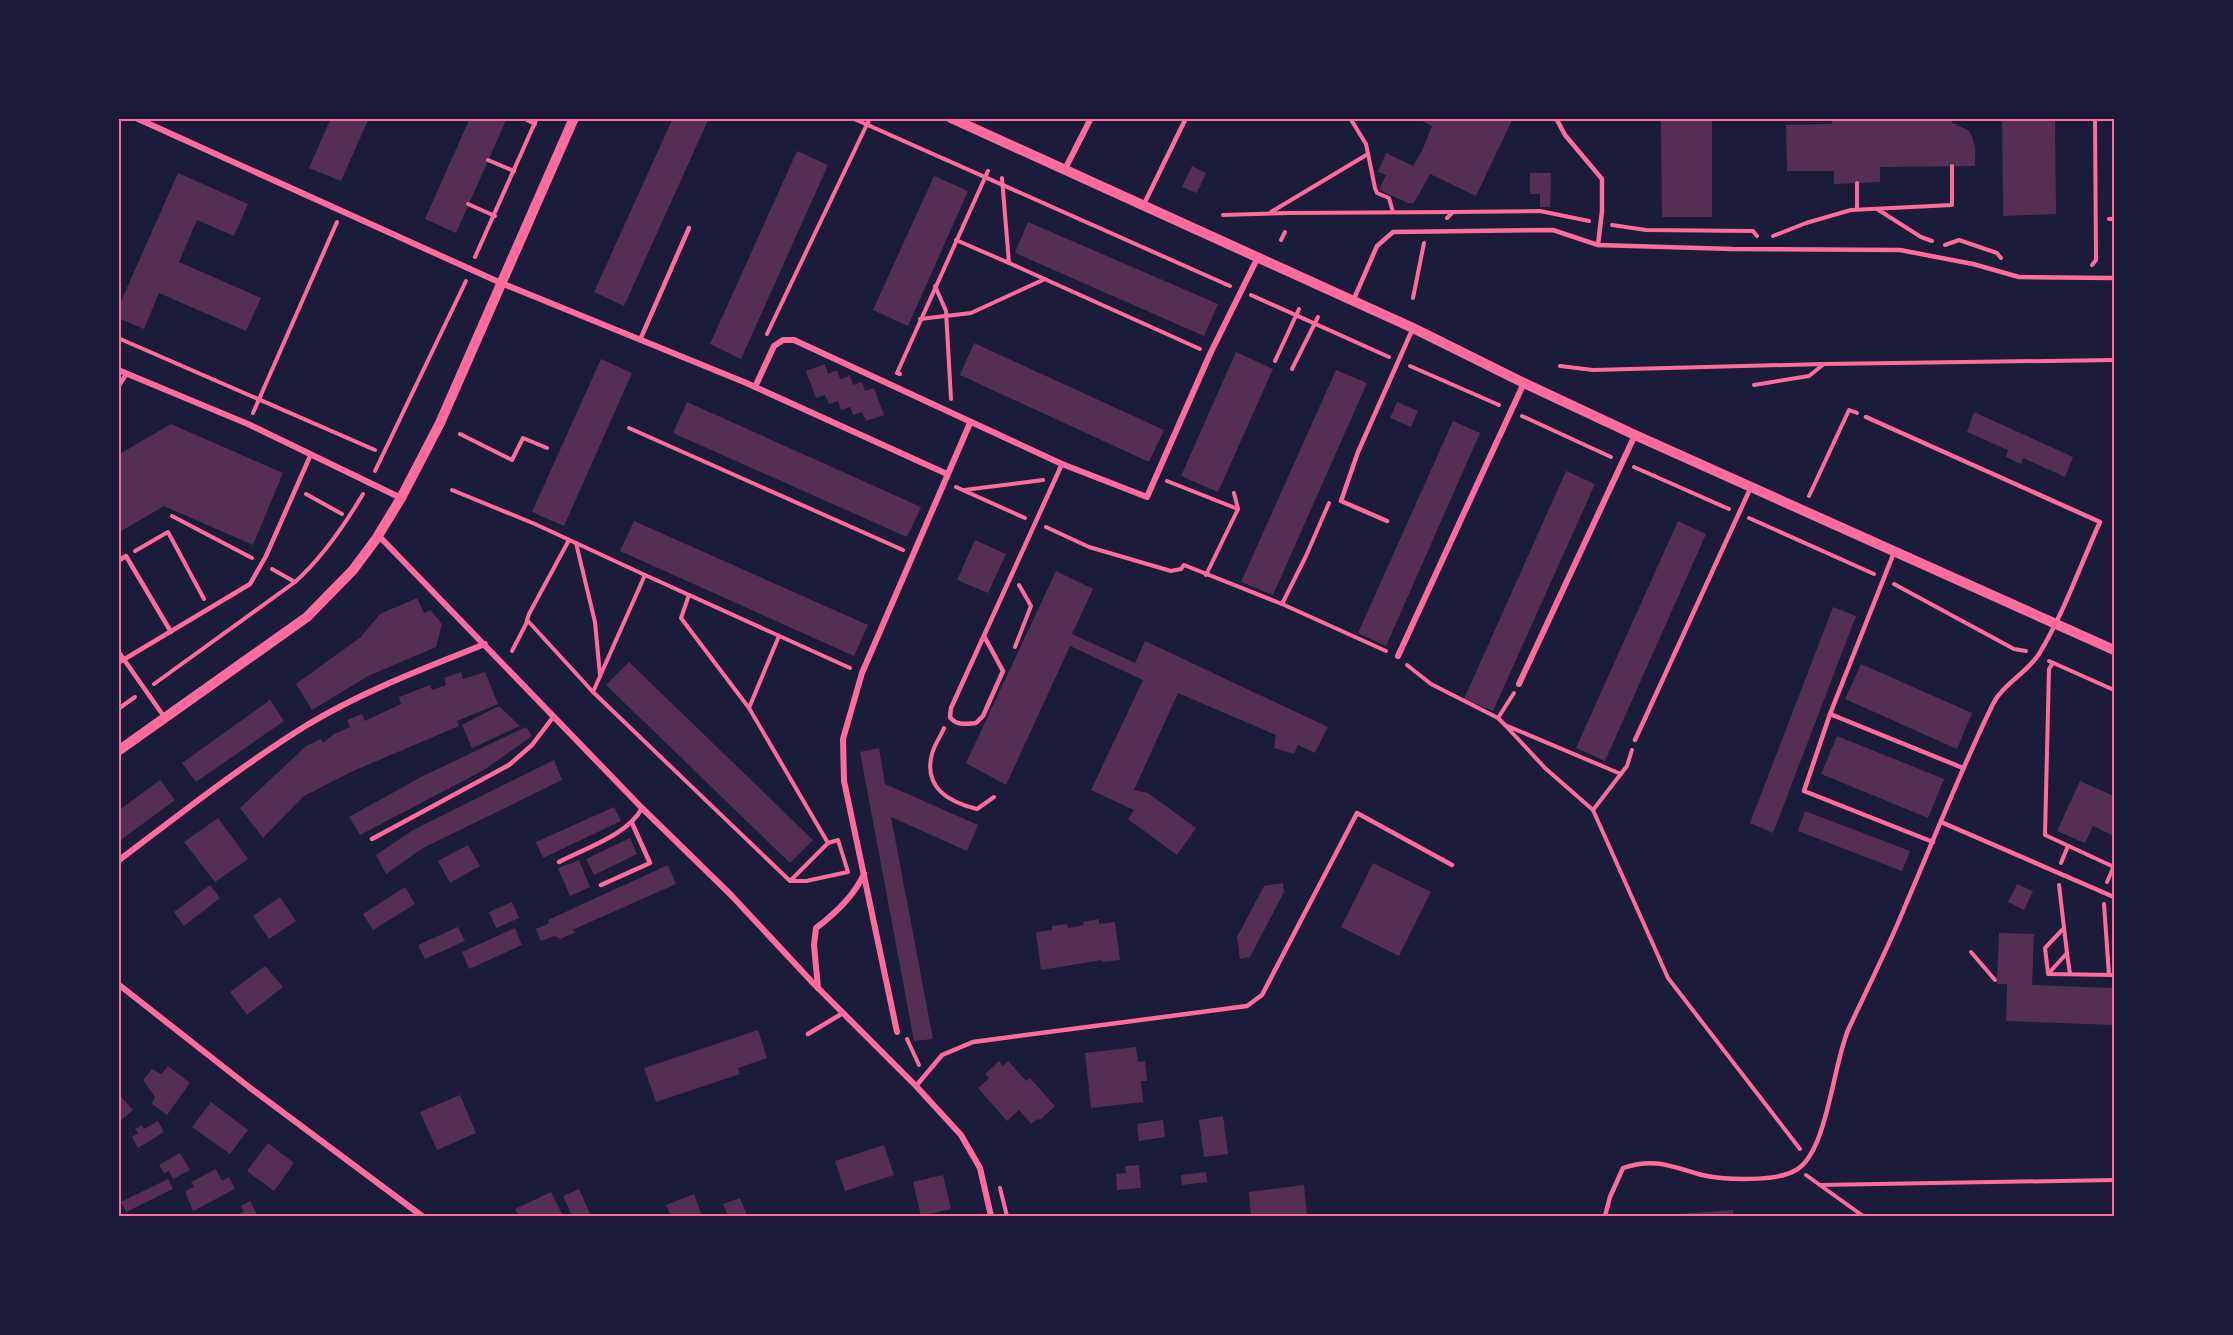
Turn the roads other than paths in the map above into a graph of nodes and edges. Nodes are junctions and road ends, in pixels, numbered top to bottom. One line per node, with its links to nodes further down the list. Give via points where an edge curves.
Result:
1 (136, 118): 13 (street)
2 (574, 118): 13 (street)
3 (951, 118): 7 (street)
4 (1091, 118): 7 (street)
5 (1186, 118): 8 (lane)
6 (1556, 118): 10 (lane, via 1565,135 1602,179)
7 (1064, 171): 8 (street)
8 (1143, 206): 11 (street)
9 (689, 228): 16 (lane)
10 (1598, 245): 12 (lane, via 1900,250 2019,277); 14 (lane, via 1554,230 1393,232 1377,246)
11 (1258, 258): 14 (street); 26 (street, via 1210,354 1147,497)
12 (2115, 278)
13 (501, 283): 16 (street); 29 (street, via 440,423)
14 (1353, 301): 15 (street)
15 (1413, 328): 19 (street); 30 (lane, via 1358,452 1341,501)
16 (640, 340): 21 (street)
17 (118, 370): 18 (street)
18 (127, 374): 20 (lane); 25 (street)
19 (1524, 383): 24 (street); 40 (street)
20 (118, 387)
21 (755, 387): 23 (street, via 774,346 783,340 794,340); 27 (street)
22 (1866, 417): 34 (lane, via 2100,522)
23 (970, 423): 26 (street); 27 (street)
24 (1635, 435): 28 (street); 43 (street)
25 (311, 454): 29 (street); 35 (lane, via 250,584)
26 (1062, 464): 36 (lane)
27 (947, 474): 58 (street, via 862,673 843,739 844,781)
28 (1751, 487): 32 (street); 47 (lane)
29 (401, 498): 31 (street)
30 (1387, 521)
31 (378, 535): 37 (street); 46 (street, via 353,570 307,616)
32 (1895, 550): 34 (street); 44 (lane)
33 (118, 561): 35 (lane, via 126,556)
34 (2055, 623): 38 (street); 49 (lane, via 2038,656 1995,700)
35 (171, 632): 41 (lane)
36 (984, 636): 36 (lane, via 951,708 953,721 976,723 1003,671)
37 (485, 644): 45 (street); 55 (street, via 364,694 308,725)
38 (2115, 650)
39 (118, 651): 41 (lane)
40 (1398, 656)
41 (124, 660): 42 (lane); 46 (lane)
42 (118, 663)
43 (1519, 684)
44 (1830, 714): 49 (lane); 54 (lane, via 1803,791)
45 (554, 716): 50 (street); 53 (lane, via 532,745 509,765)
46 (165, 718): 48 (street)
47 (1635, 740)
48 (118, 751)
49 (1963, 768): 51 (lane)
50 (642, 808): 52 (lane); 62 (street)
51 (1941, 822): 54 (lane); 60 (lane)
52 (632, 823): 56 (lane); 59 (lane, via 650,863)
53 (372, 839)
54 (1933, 842): 69 (lane, via 1846,1034 1821,1131 1808,1160 1799,1169 1771,1178 1706,1175 1661,1163 1639,1162 1623,1168)
55 (118, 861)
56 (559, 862)
57 (1452, 865): 66 (lane, via 1357,813 1262,995 1247,1006 974,1042 942,1055)
58 (864, 873): 62 (street, via 858,888 816,928); 64 (street)
59 (601, 885)
60 (2115, 897)
61 (118, 984): 67 (street)
62 (818, 988): 63 (street)
63 (843, 1013): 65 (lane); 66 (street)
64 (897, 1032)
65 (808, 1034)
66 (916, 1086): 68 (street, via 961,1135 980,1168)
67 (422, 1216)
68 (991, 1216)
69 (1605, 1216)

